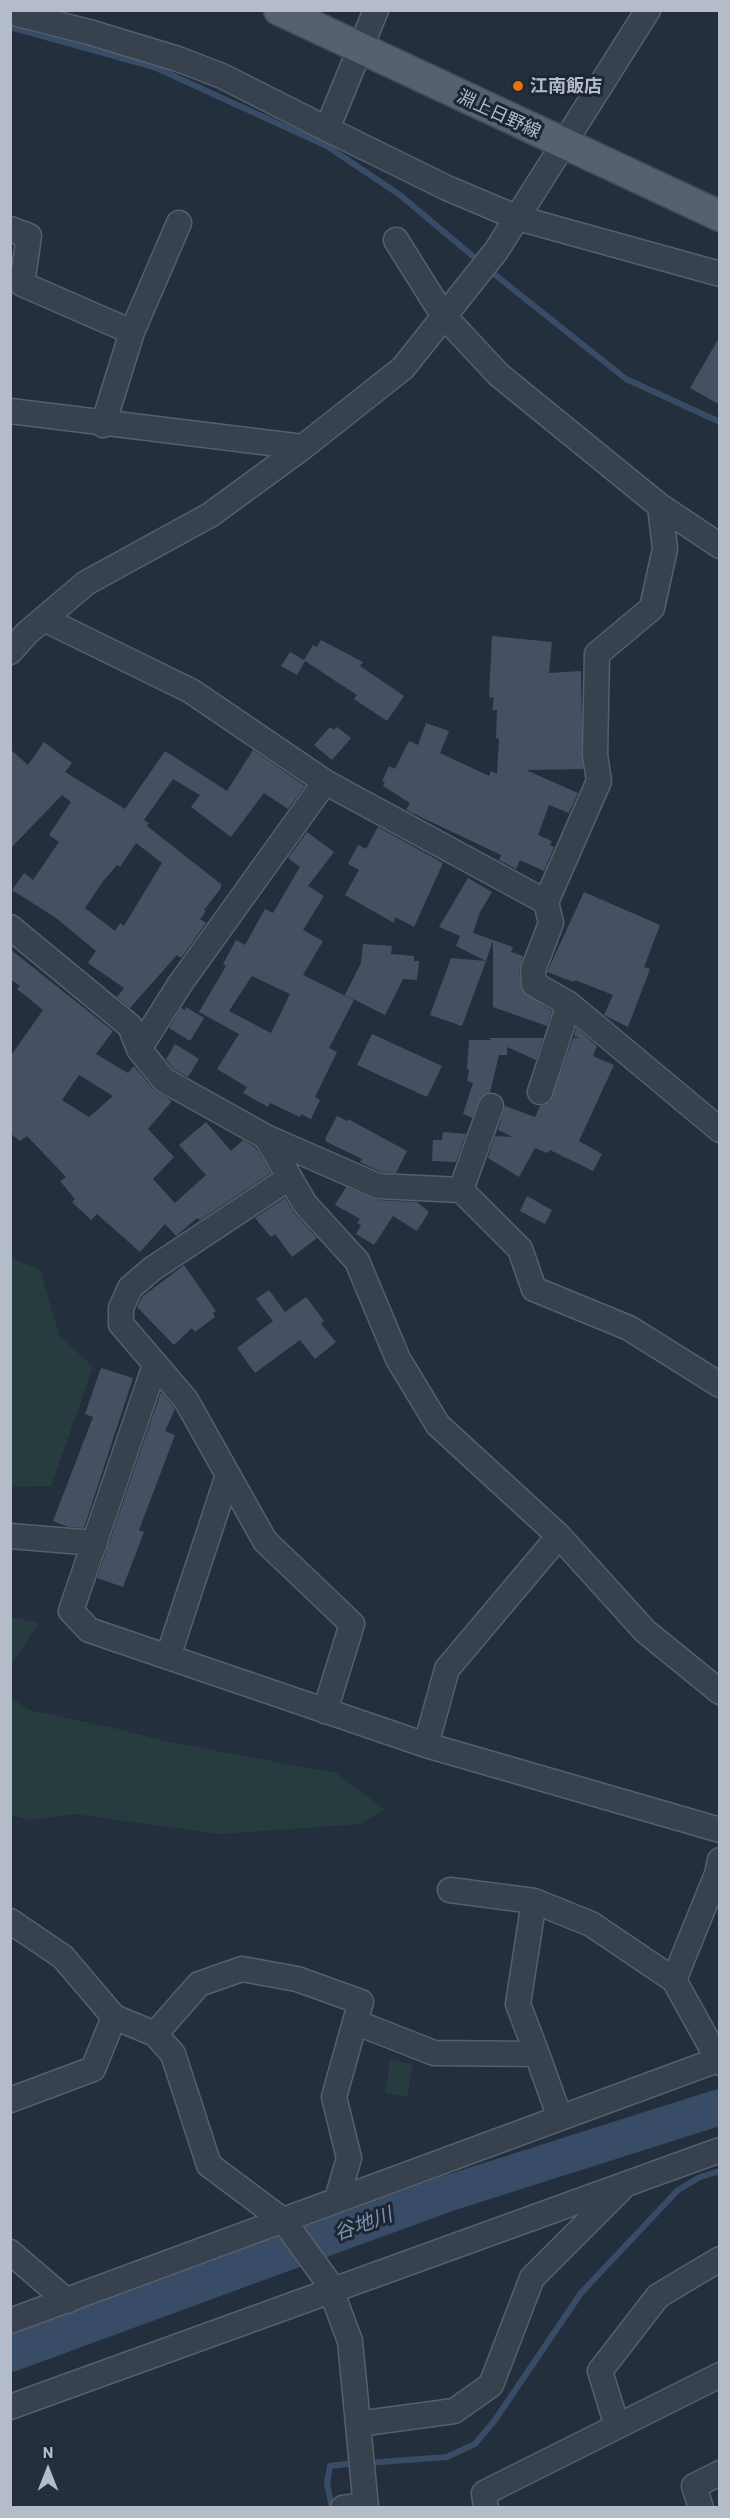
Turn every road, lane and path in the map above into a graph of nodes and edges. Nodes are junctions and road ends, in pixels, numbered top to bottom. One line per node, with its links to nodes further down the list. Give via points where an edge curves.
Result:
1 (279, 10): 5 (main road, 淵上日野線)
2 (376, 10): 5 (street)
3 (648, 10): 7 (street)
4 (10, 12): 6 (street, via 178,59 222,76)
5 (361, 49): 6 (street); 7 (main road, 淵上日野線)
6 (327, 129): 9 (street)
7 (564, 144): 8 (main road, 淵上日野線); 9 (street)
8 (720, 216)
9 (518, 218): 13 (street); 14 (street)
10 (179, 223): 15 (street)
11 (10, 229): 15 (street, via 29,236 22,284)
12 (396, 240): 14 (street)
13 (720, 274)
14 (443, 315): 18 (street, via 403,368); 19 (street, via 499,375)
15 (132, 332): 17 (street)
16 (10, 411): 17 (street)
17 (103, 425): 18 (street)
18 (303, 447): 21 (street, via 210,515 86,583)
19 (660, 506): 20 (street); 24 (street, via 665,549 652,608 597,654 595,755 599,781)
20 (720, 546)
21 (44, 619): 22 (street); 23 (street, via 191,691)
22 (10, 652)
23 (326, 782): 24 (street); 27 (street, via 180,984)
24 (546, 902): 26 (street, via 551,923 533,970 534,984)
25 (10, 927): 27 (street, via 130,1026)
26 (569, 1004): 28 (street); 30 (street)
27 (139, 1049): 31 (street, via 164,1080)
28 (540, 1092)
29 (491, 1106): 33 (street)
30 (720, 1130)
31 (266, 1137): 32 (street); 33 (street, via 378,1186)
32 (289, 1178): 34 (street, via 152,1269 130,1288 121,1308 121,1324); 38 (street, via 305,1204 357,1261 398,1359 438,1425)
33 (460, 1190): 35 (street, via 520,1250 534,1288 628,1328)
34 (155, 1365): 36 (street, via 186,1400); 39 (street)
35 (720, 1385)
36 (228, 1475): 40 (street); 42 (street, via 265,1541 352,1624)
37 (10, 1536): 39 (street)
38 (559, 1536): 41 (street, via 645,1630); 43 (street, via 447,1669)
39 (94, 1543): 40 (street, via 71,1611 89,1629)
40 (168, 1657): 42 (street)
41 (720, 1692)
42 (325, 1711): 43 (street)
43 (426, 1745): 44 (street)
44 (720, 1830)
45 (719, 1869): 49 (street)
46 (450, 1890): 47 (street)
47 (534, 1901): 49 (street, via 591,1924); 53 (street, via 518,2004)
48 (10, 1921): 50 (street, via 63,1957)
49 (674, 1980): 54 (street)
50 (114, 2017): 52 (street); 55 (street, via 93,2069)
51 (355, 2022): 52 (street, via 361,2002 297,1979 242,1969 199,1984); 53 (street, via 434,2053); 59 (street, via 334,2097 349,2158)
52 (154, 2034): 60 (street, via 173,2054 208,2166)
53 (537, 2054): 56 (street)
54 (719, 2061): 56 (street)
55 (10, 2100)
56 (560, 2118): 59 (street)
57 (720, 2150): 58 (street)
58 (628, 2182): 63 (street); 68 (street, via 532,2278 490,2385 454,2411)
59 (337, 2199): 60 (street)
60 (286, 2224): 63 (street); 64 (street)
61 (10, 2252): 64 (street)
62 (720, 2259): 69 (street, via 658,2296 600,2371)
63 (330, 2287): 67 (street); 68 (street, via 350,2341)
64 (67, 2301): 65 (street)
65 (10, 2321)
66 (720, 2375): 69 (street)
67 (10, 2407)
68 (358, 2424): 71 (street, via 362,2462)
69 (617, 2426): 72 (street, via 483,2493)
70 (720, 2473): 73 (street, via 694,2486)
71 (355, 2507)
72 (486, 2508)
73 (701, 2508)

